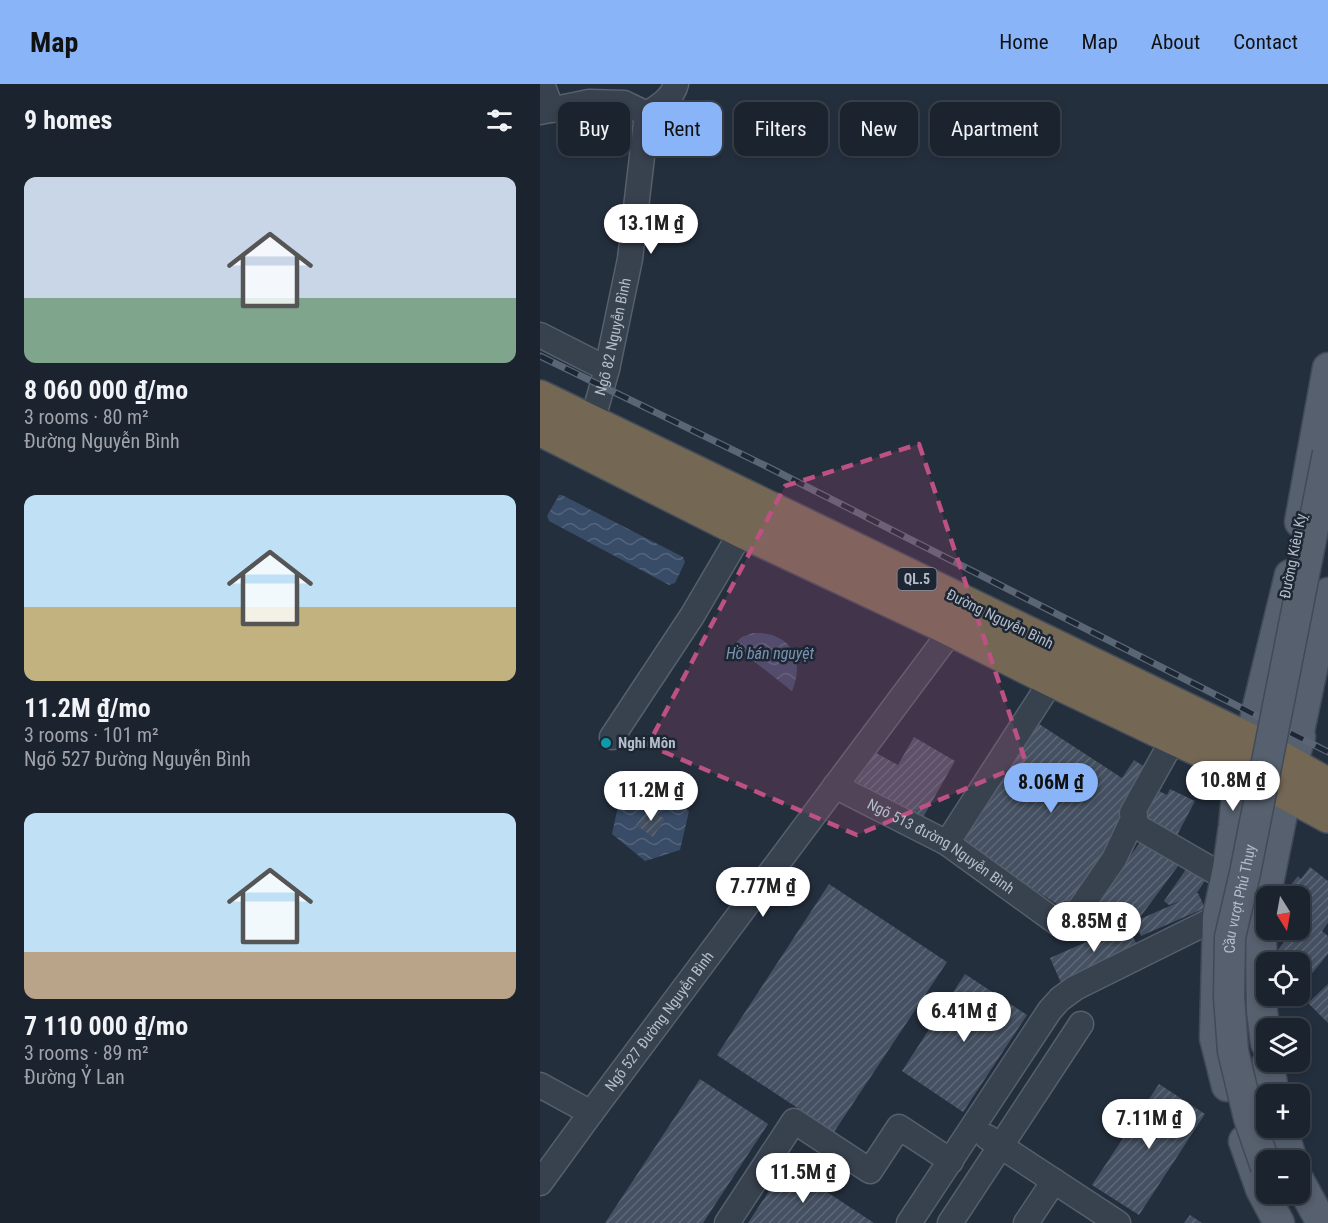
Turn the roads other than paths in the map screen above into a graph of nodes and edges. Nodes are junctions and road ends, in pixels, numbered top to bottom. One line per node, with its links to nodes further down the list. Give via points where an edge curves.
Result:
1 (542, 84): 4 (street)
2 (676, 84): 3 (street)
3 (665, 102)
4 (546, 111): 5 (street, via 601,102 624,103)
5 (642, 112)
6 (642, 156): 9 (street, Ngõ 82 Nguyễn Bình, via 630,259)
7 (540, 335): 9 (street)
8 (1328, 368): 20 (main road, Đường Kiêu Kỵ, via 1287,589)
9 (607, 369): 11 (street, Ngõ 82 Nguyễn Bình)
10 (540, 397): 11 (highway, Đường Nguyễn Bình / QL.5)
11 (592, 422): 20 (highway, Đường Nguyễn Bình / QL.5)
12 (540, 429): 14 (highway, Đường Nguyễn Bình / QL.5)
13 (1328, 453): 35 (main road, Cầu vượt Phú Thụy, bridge, via 1230,937 1233,1051)
14 (742, 531): 16 (highway, Đường Nguyễn Bình / QL.5); 18 (street, via 692,616)
15 (1328, 593): 21 (main road)
16 (952, 630): 17 (highway, Đường Nguyễn Bình / QL.5); 23 (street, Ngõ 527 Đường Nguyễn Bình)
17 (1052, 680): 19 (highway, Đường Nguyễn Bình / QL.5); 26 (street)
18 (612, 737)
19 (1174, 738): 20 (highway, Đường Nguyễn Bình / QL.5); 25 (street, Ngõ 513 đường Nguyễn Bình, via 1132,813 1135,815)
20 (1247, 755): 21 (highway, Đường Nguyễn Bình / QL.5); 27 (main road, Đường Kiêu Kỵ)
21 (1289, 779): 22 (highway, Đường Nguyễn Bình / QL.5); 24 (highway, Đường Nguyễn Bình / QL.5); 29 (main road, via 1264,903)
22 (1328, 785)
23 (835, 786): 26 (street, Ngõ 513 đường Nguyễn Bình); 32 (street, Ngõ 527 Đường Nguyễn Bình)
24 (1328, 816)
25 (1131, 824): 26 (street, Ngõ 513 đường Nguyễn Bình, via 1114,859 1074,917 1067,913 1059,924); 27 (street)
26 (947, 843)
27 (1226, 878): 28 (main road, Đường Kiêu Kỵ)
28 (1218, 917): 33 (street, via 1060,999); 46 (main road, Đường Kiêu Kỵ, via 1215,1038 1261,1189)
29 (1263, 1018)
30 (1081, 1024): 34 (street)
31 (540, 1085): 32 (street)
32 (591, 1113): 38 (street, Ngõ 527 Đường Nguyễn Bình)
33 (973, 1128): 34 (street); 36 (street)
34 (1001, 1146): 37 (street); 43 (street)
35 (1260, 1150)
36 (951, 1161): 41 (street, via 899,1127 870,1171 794,1121); 42 (street)
37 (1054, 1181): 44 (street); 45 (street)
38 (540, 1183)
39 (1310, 1201): 48 (main road)
40 (1284, 1204): 47 (main road)
41 (727, 1223)
42 (909, 1223)
43 (950, 1223)
44 (1026, 1223)
45 (1118, 1223)
46 (1280, 1223)
47 (1294, 1223)
48 (1322, 1223)

